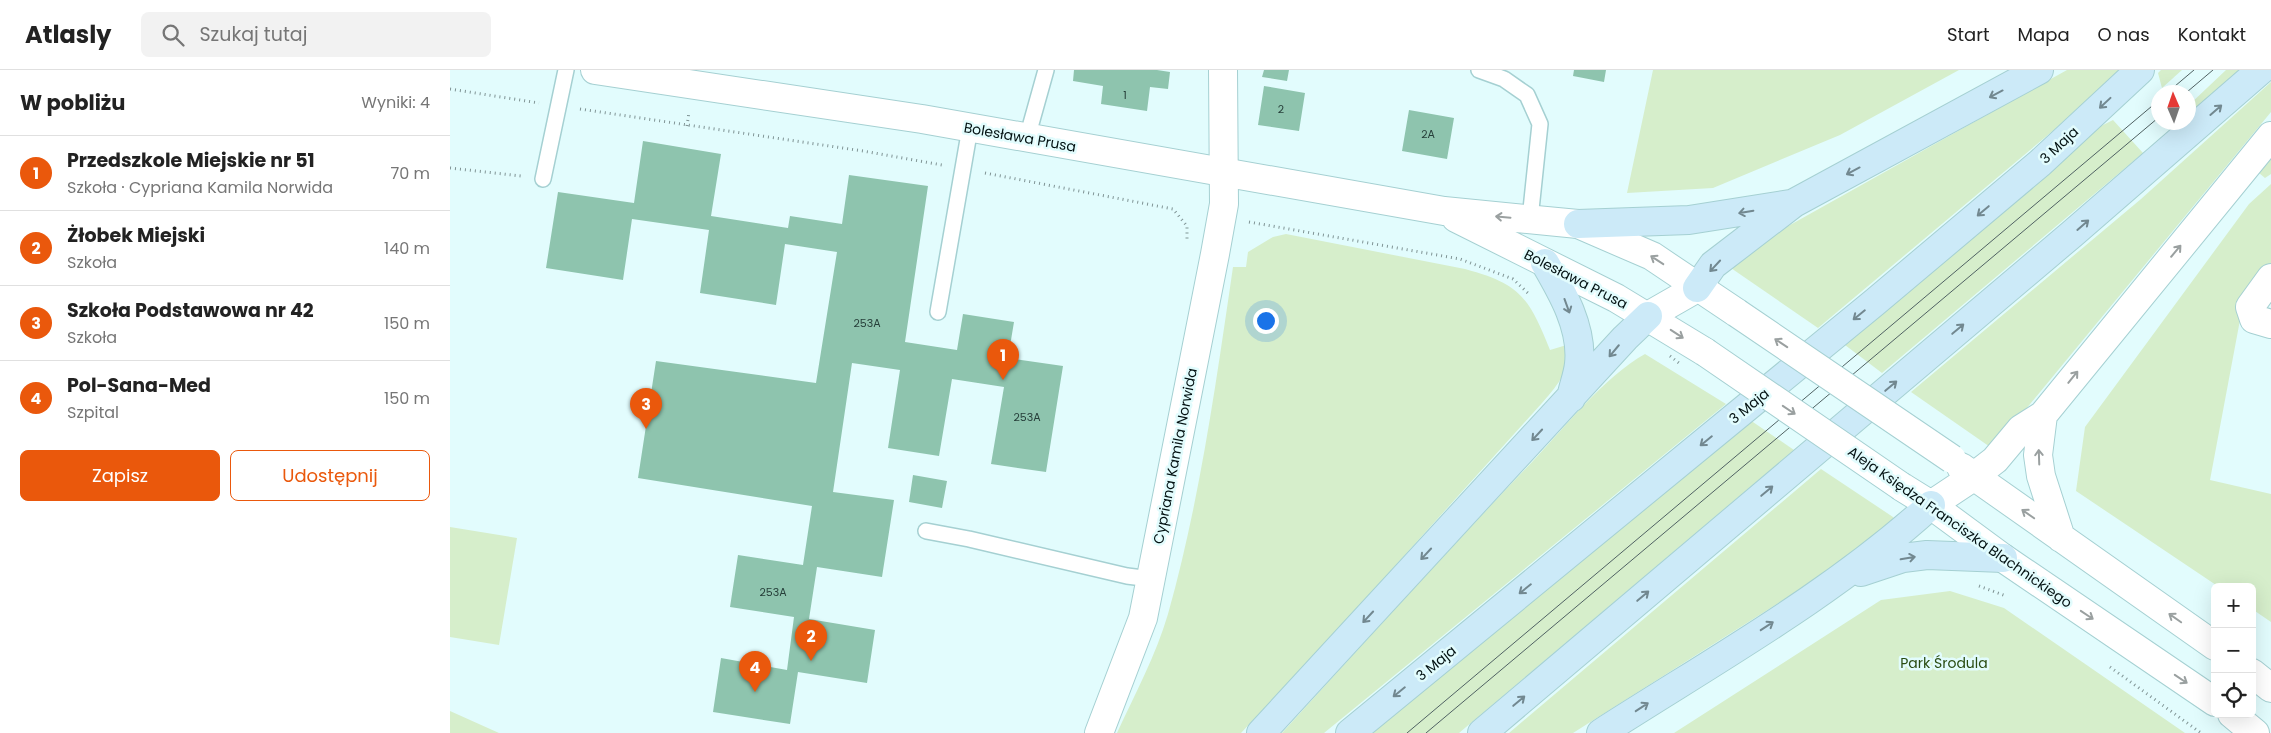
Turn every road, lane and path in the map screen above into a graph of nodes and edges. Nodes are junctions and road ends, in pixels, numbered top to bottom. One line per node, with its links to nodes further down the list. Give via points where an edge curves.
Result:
1 (566, 70): 10 (lane)
2 (595, 70): 11 (street, Bolesława Prusa)
3 (1046, 70): 13 (lane)
4 (1223, 70): 16 (street, Cypriana Kamila Norwida)
5 (1479, 70): 21 (lane, via 1504,79 1526,95 1540,124)
6 (2039, 70): 19 (main road, one-way to 19)
7 (2140, 70): 52 (main road, 3 Maja, one-way to 52, via 2040,163 1883,296)
8 (2261, 70): 53 (main road, one-way to 8)
9 (450, 89): 10 (path)
10 (559, 106): 15 (path); 18 (lane)
11 (970, 128): 13 (street, Bolesława Prusa); 15 (lane)
12 (2271, 136): 34 (street, one-way to 12)
13 (1027, 138): 16 (street, Bolesława Prusa)
14 (450, 168): 17 (path)
15 (962, 168): 24 (path, via 1173,209 1187,226 1188,250); 29 (lane)
16 (1225, 172): 20 (street, Bolesława Prusa); 24 (street, Cypriana Kamila Norwida, via 1224,204)
17 (504, 174)
18 (543, 179)
19 (1794, 203): 22 (main road, one-way to 22, via 1689,220); 27 (main road, one-way to 27, via 1713,265)
20 (1444, 211): 21 (street, Bolesława Prusa, one-way to 20); 25 (street, Bolesława Prusa)
21 (1530, 219): 22 (street, Bolesława Prusa)
22 (1578, 224): 27 (street, Bolesława Prusa, one-way to 22, via 1652,256)
23 (1246, 231): 28 (path, via 1247,222 1460,259 1513,279)
24 (1215, 254): 41 (street, Cypriana Kamila Norwida)
25 (1545, 263): 30 (street, Bolesława Prusa); 33 (main road, one-way to 33, via 1562,290 1578,341 1579,363)
26 (2271, 278): 31 (street, via 2250,307 2254,319)
27 (1698, 288): 30 (street); 35 (street, Bolesława Prusa, one-way to 27, bridge, via 1952,459)
28 (1533, 298)
29 (938, 312)
30 (1648, 316): 32 (street, Bolesława Prusa, one-way to 32); 33 (main road, one-way to 33)
31 (2271, 324)
32 (1705, 352): 36 (street, Aleja Księdza Franciszka Blachnickiego, one-way to 36, bridge)
33 (1570, 399): 51 (main road, one-way to 51)
34 (2043, 415): 35 (street, via 2021,430 1995,460); 38 (street, one-way to 34, via 2041,476 2038,456)
35 (1973, 477): 36 (street); 38 (street, one-way to 35)
36 (1931, 505): 39 (street, Aleja Księdza Franciszka Blachnickiego); 40 (main road)
37 (926, 532): 41 (lane)
38 (2061, 538): 44 (street, one-way to 38)
39 (2003, 558): 40 (main road, one-way to 39, via 1926,555); 48 (street, Aleja Księdza Franciszka Blachnickiego, one-way to 48)
40 (1845, 576): 54 (main road, one-way to 40)
41 (1151, 579): 50 (street, Cypriana Kamila Norwida, via 1143,618)
42 (1976, 586): 43 (path)
43 (2013, 599)
44 (2211, 643)
45 (2115, 672): 55 (path)
46 (2253, 673): 47 (street)
47 (2271, 688)
48 (2211, 699)
49 (2237, 718): 56 (street)
50 (1099, 733)
51 (1261, 733)
52 (1350, 733)
53 (1482, 733)
54 (1601, 733)
55 (2201, 733)
56 (2255, 733)

